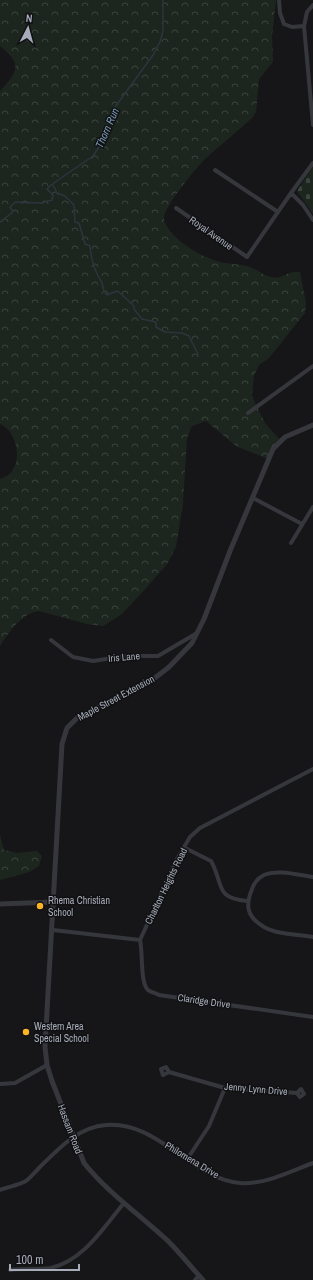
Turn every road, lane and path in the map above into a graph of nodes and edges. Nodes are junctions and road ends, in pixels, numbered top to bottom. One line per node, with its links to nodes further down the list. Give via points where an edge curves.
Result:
1 (279, 0): 3 (street, via 284,24 290,27)
2 (313, 5): 3 (street, via 306,14)
3 (304, 26): 4 (street)
4 (312, 97): 5 (street)
5 (313, 125)
6 (313, 163): 8 (street)
7 (215, 170): 10 (street)
8 (291, 193): 10 (street); 11 (street)
9 (176, 208): 10 (street, Royal Avenue, via 248,257)
10 (278, 212)
11 (313, 220)
12 (313, 366): 13 (street)
13 (248, 413)
14 (313, 426): 15 (street, Maple Street Extension, via 291,434 276,445)
15 (253, 498): 17 (street); 19 (street, Maple Street Extension)
16 (313, 507): 17 (street)
17 (302, 524): 18 (street)
18 (291, 543)
19 (198, 633): 20 (street, Iris Lane, via 158,656 126,656 93,661 73,658); 25 (street, Maple Street Extension, via 188,649 158,676 78,717 66,732 61,756)
20 (51, 640)
21 (313, 769): 22 (street, Charlton Heights Road, via 200,828 190,837)
22 (185, 848): 24 (street, via 211,861 225,896 233,900); 29 (street, Charlton Heights Road, via 177,859)
23 (313, 877): 24 (street, via 275,873 263,876 254,883)
24 (247, 901): 28 (street, via 250,915 265,928)
25 (54, 902): 26 (street); 27 (street, Maple Street Extension)
26 (0, 904)
27 (53, 930): 29 (street); 31 (street, Hassam Road, via 45,1047)
28 (313, 937)
29 (140, 940): 30 (street, Claridge Drive, via 143,950 143,982 148,990 159,995)
30 (313, 1017)
31 (47, 1065): 33 (street, via 15,1083); 36 (street, Hassam Road)
32 (169, 1072): 34 (street, Jenny Lynn Drive)
33 (0, 1084)
34 (225, 1088): 35 (street, Jenny Lynn Drive); 37 (street, via 209,1126)
35 (296, 1093)
36 (73, 1136): 37 (street, Philomena Drive, via 100,1126 123,1125 150,1135); 39 (street, via 25,1181); 40 (street, Hassam Road, via 84,1163 92,1174)
37 (188, 1158): 38 (street, Philomena Drive, via 222,1179 240,1182 275,1177)
38 (313, 1163)
39 (0, 1190)
40 (124, 1204): 41 (street, via 78,1256 49,1268); 42 (street, Hassam Road, via 167,1241)
41 (10, 1270)
42 (201, 1278): 43 (street)
43 (195, 1280)

